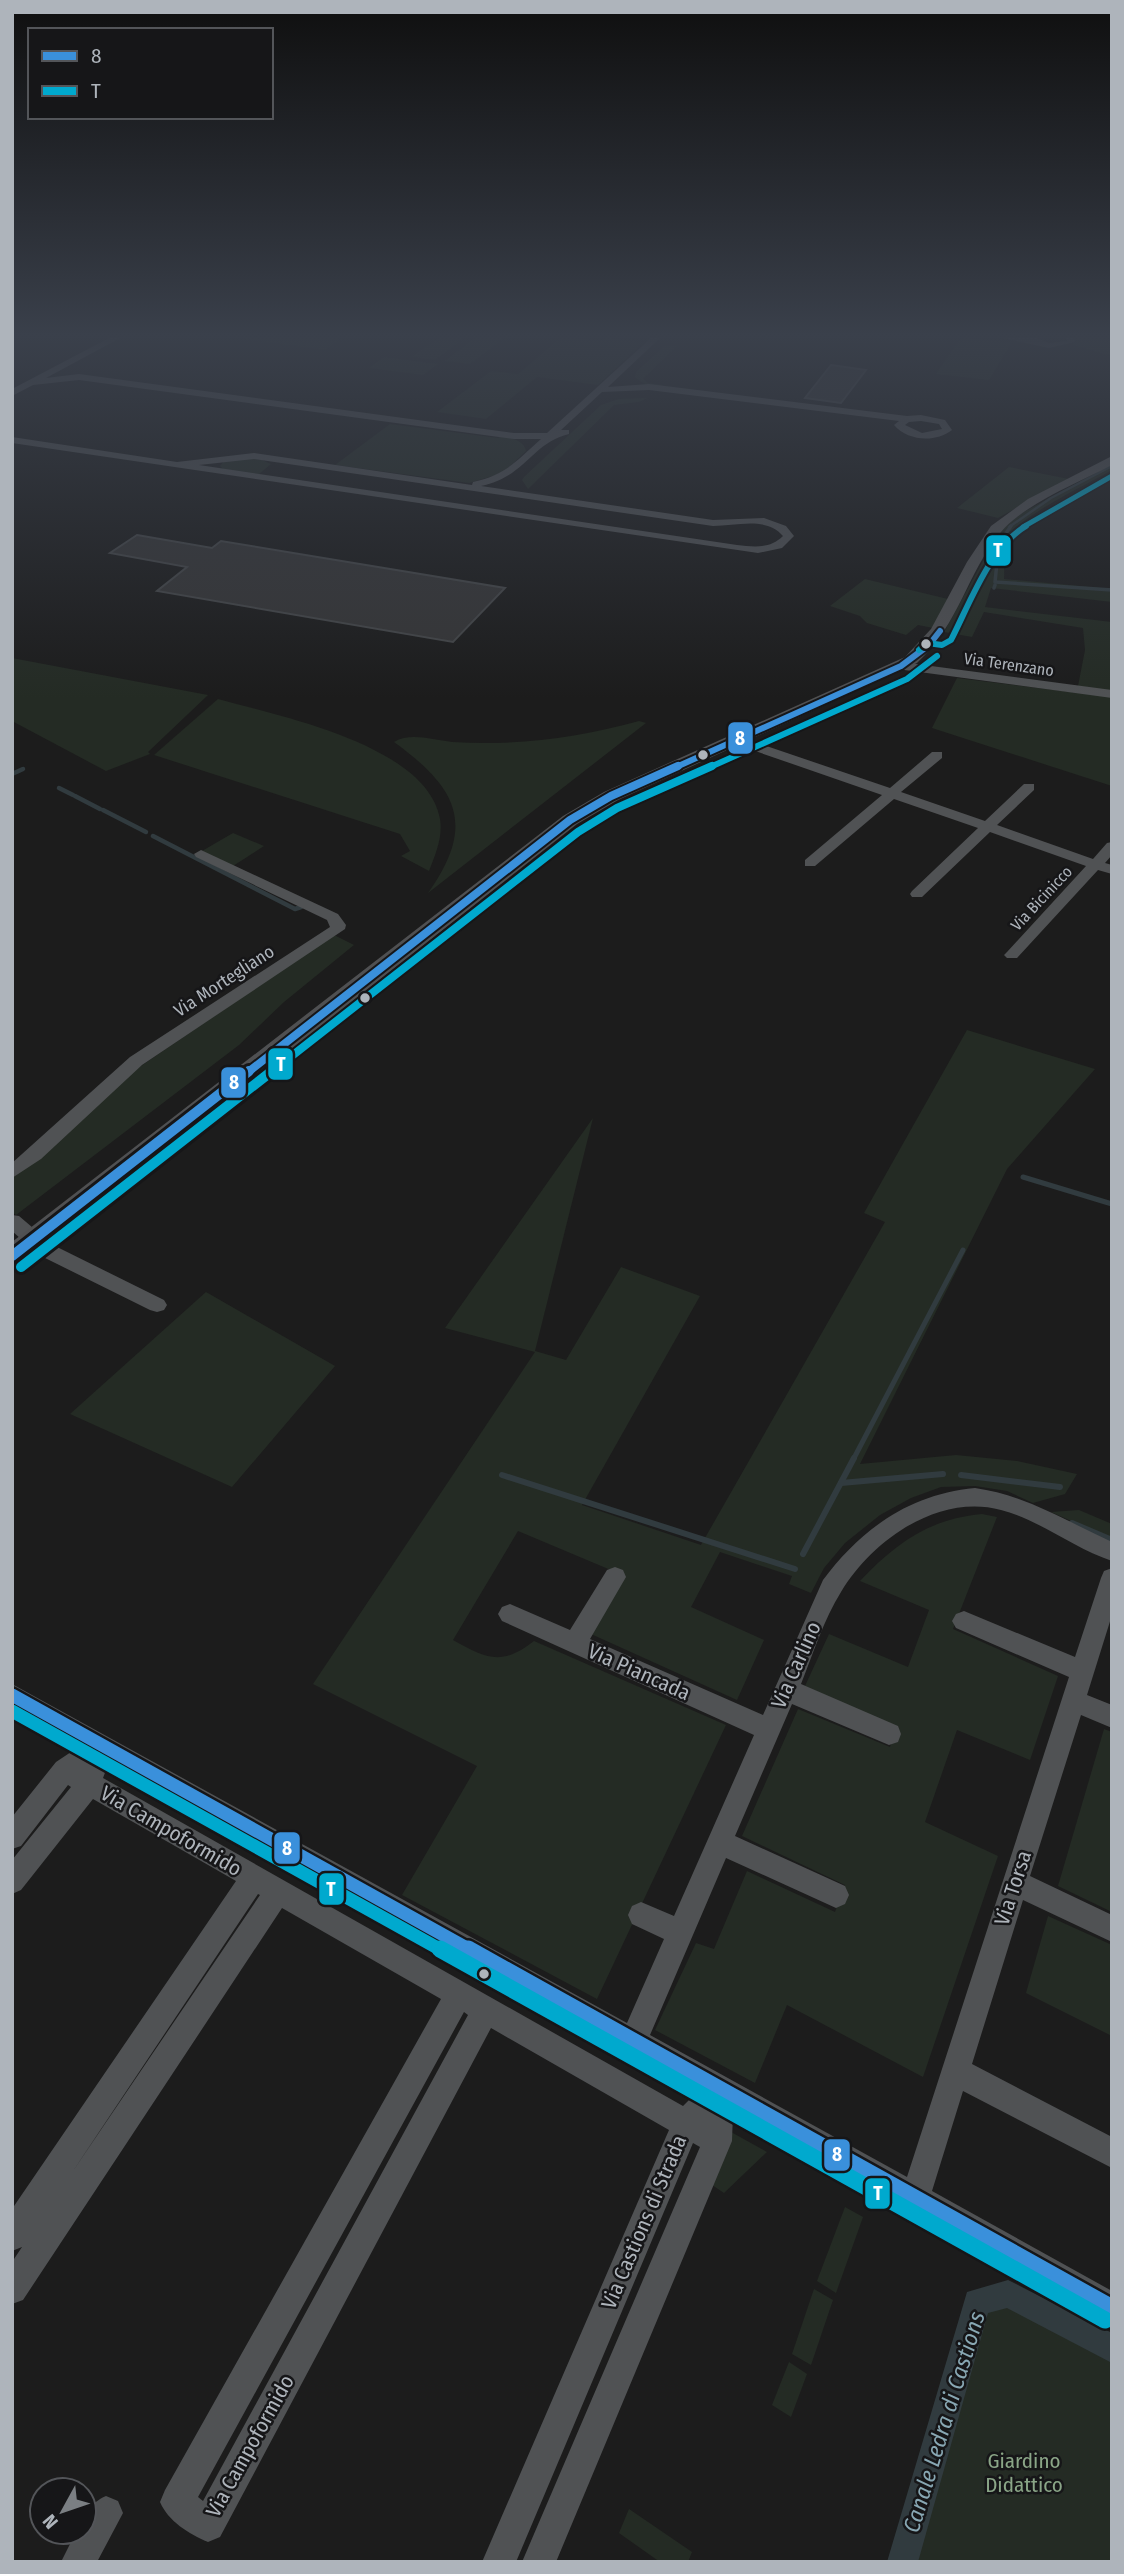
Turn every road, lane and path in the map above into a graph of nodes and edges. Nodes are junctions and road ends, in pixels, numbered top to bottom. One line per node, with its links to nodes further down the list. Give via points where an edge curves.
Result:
1 (122, 457): 9 (street)
2 (229, 457): 9 (street); 10 (street, via 216,463)
3 (262, 457): 7 (street)
4 (527, 457): 13 (street, via 497,480)
5 (536, 457): 14 (street, via 518,478 519,486)
6 (1112, 460): 18 (main road, via 1000,524 932,642)
7 (290, 461): 8 (street); 11 (street)
8 (312, 464): 12 (street); 13 (street)
9 (173, 465): 10 (street)
10 (222, 472): 11 (street)
11 (267, 479): 12 (street)
12 (289, 482): 16 (street)
13 (443, 483): 14 (street)
14 (530, 496): 15 (street); 17 (street, via 713,523 759,521 777,525 789,536 783,543 762,549)
15 (513, 507): 16 (street); 17 (street, via 520,512)
16 (491, 511): 17 (street)
17 (687, 541)
18 (901, 666): 19 (street, Via Terenzano); 20 (main road)
19 (1112, 694)
20 (737, 740): 23 (street, Via Bicinicco); 34 (main road, via 611,796 570,820)
21 (937, 755): 23 (street)
22 (1030, 787): 24 (street)
23 (891, 794): 24 (street, Via Bicinicco); 27 (street)
24 (988, 827): 28 (street, Via Bicinicco); 30 (street)
25 (1112, 846): 28 (street, Via Bicinicco)
26 (201, 854): 32 (street, Via Mortegliano, via 333,917 337,929 136,1061)
27 (810, 863)
28 (1095, 864): 29 (street, Via Bicinicco); 31 (street, Via Bicinicco)
29 (1112, 870)
30 (918, 894)
31 (1012, 955)
32 (12, 1172)
33 (12, 1221): 34 (street)
34 (34, 1239): 35 (main road); 36 (street, via 46,1250)
35 (12, 1256)
36 (157, 1305)
37 (1112, 1552): 44 (street, Via Carlino, via 999,1500 962,1498 919,1510 880,1535 837,1578)
38 (615, 1577): 42 (street)
39 (1112, 1578): 43 (street, Via Torsa)
40 (510, 1614): 42 (street, Via Piancada)
41 (964, 1620): 43 (street)
42 (575, 1643): 48 (street, Via Piancada)
43 (1082, 1671): 46 (street, Via Torsa)
44 (785, 1689): 48 (street, Via Carlino); 49 (street)
45 (12, 1695): 50 (street)
46 (1073, 1700): 47 (street); 56 (street, Via Torsa)
47 (1112, 1717)
48 (767, 1729): 54 (street, Via Carlino)
49 (889, 1734)
50 (102, 1745): 51 (street); 52 (street, Via Campoformido); 64 (street)
51 (65, 1770): 52 (street, Via Campoformido); 53 (street)
52 (89, 1784): 55 (street, Via Campoformido); 57 (street, Via Campoformido)
53 (12, 1837)
54 (719, 1842): 58 (street); 61 (street, Via Carlino)
55 (12, 1881)
56 (1015, 1882): 60 (street); 65 (street, Via Torsa)
57 (266, 1884): 62 (street, Via Campoformido); 71 (street, Via Campoformido); 72 (street)
58 (836, 1895)
59 (641, 1914): 61 (street)
60 (1112, 1929)
61 (680, 1933): 64 (street, Via Carlino)
62 (459, 1994): 63 (street, Via Campoformido); 63 (street, Via Campoformido, via 177,2502 208,2525)
63 (486, 2010): 67 (street, Via Campoformido)
64 (633, 2041): 66 (street)
65 (955, 2071): 69 (street); 70 (street, Via Torsa)
66 (720, 2089): 67 (street, Via Castions di Strada); 68 (street, Via Castions di Strada); 70 (street)
67 (687, 2123): 68 (street, Via Campoformido); 76 (street, Via Castions di Strada)
68 (717, 2141): 77 (street, Via Castions di Strada)
69 (1112, 2154)
70 (915, 2198): 73 (street)
71 (12, 2236)
72 (12, 2289)
73 (1112, 2308)
74 (106, 2513): 75 (street)
75 (78, 2562)
76 (499, 2562)
77 (539, 2562)

